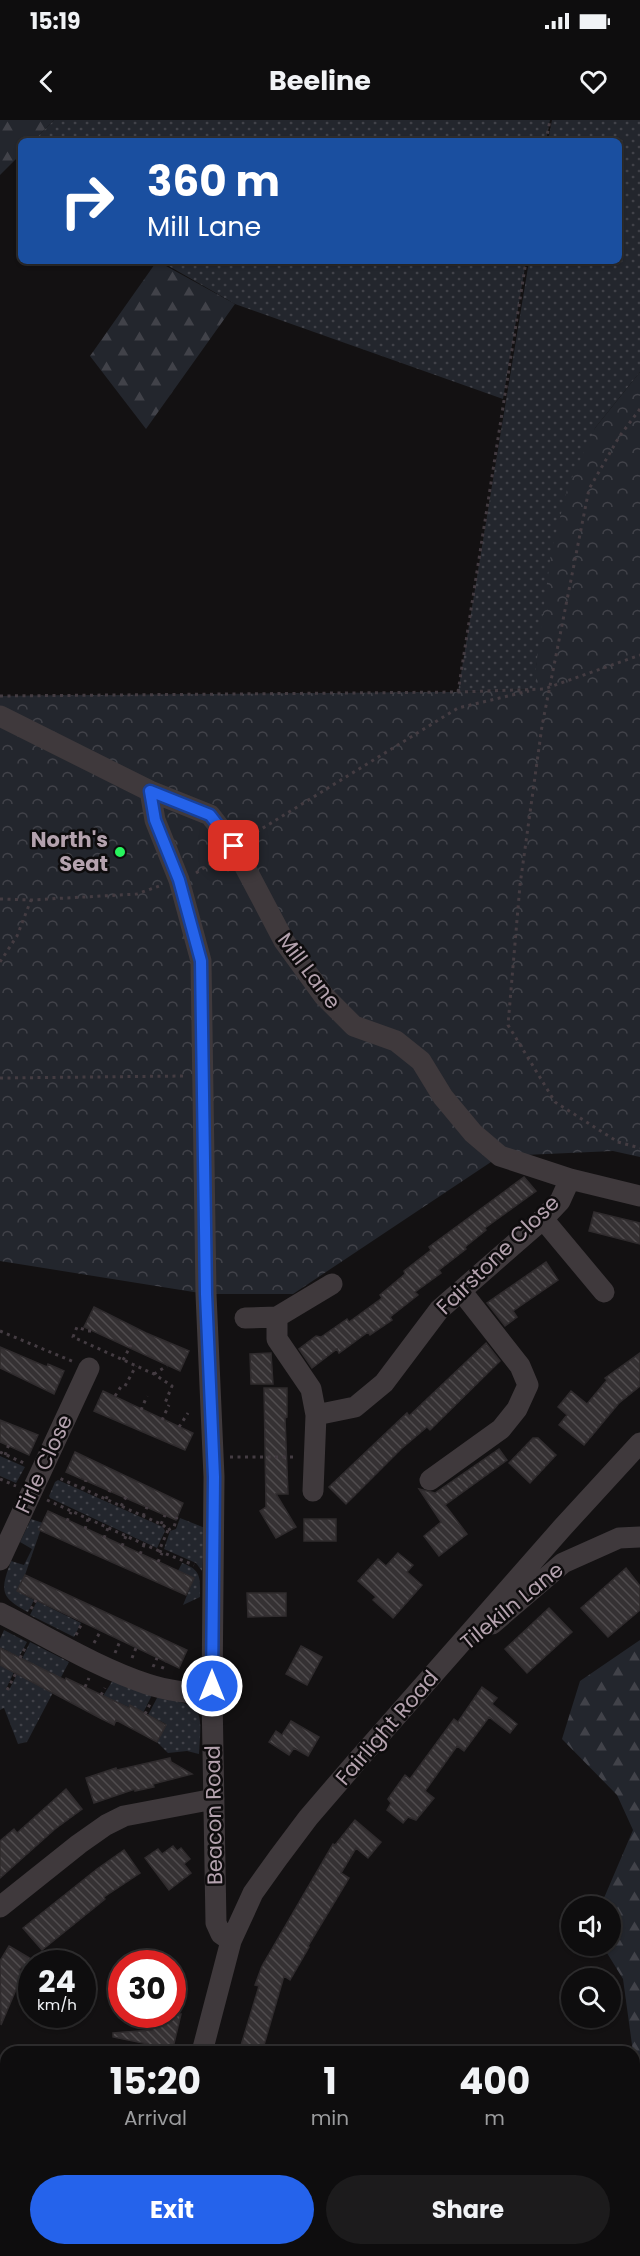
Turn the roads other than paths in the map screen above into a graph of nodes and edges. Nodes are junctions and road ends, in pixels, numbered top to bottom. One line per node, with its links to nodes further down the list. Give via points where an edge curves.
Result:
1 (0, 716): 2 (street, Mill Lane)
2 (150, 791): 3 (street, Mill Lane, via 210,815 234,846 284,941 324,996 354,1026 396,1041 421,1060 473,1133 500,1156); 20 (street, Beacon Road, via 155,820 179,880 201,961 206,1294 213,1457)
3 (570, 1179): 4 (street, Mill Lane); 5 (street, Fairstone Close, via 561,1201)
4 (640, 1196)
5 (543, 1219): 7 (street, Fairstone Close); 8 (street)
6 (332, 1284): 9 (street)
7 (462, 1292): 12 (street, Fairstone Close, via 439,1310 377,1389 355,1407); 14 (street, via 520,1366 528,1385 518,1409 501,1429)
8 (604, 1292)
9 (277, 1317): 10 (street); 12 (street, via 277,1338 311,1389)
10 (245, 1318)
11 (89, 1368): 17 (street, Firle Close)
12 (316, 1415): 15 (street)
13 (640, 1443): 19 (street, Fairlight Road)
14 (430, 1480)
15 (313, 1491)
16 (640, 1537): 19 (street, Tilekiln Lane, via 619,1538 563,1563 484,1632)
17 (0, 1560)
18 (0, 1613): 20 (street, via 147,1684)
19 (453, 1653): 23 (street, Fairlight Road, via 308,1818 253,1893)
20 (212, 1695): 21 (street, Beacon Road)
21 (214, 1799): 22 (street, via 124,1816 106,1825); 23 (street, Beacon Road, via 216,1923 221,1934)
22 (0, 1908)
23 (231, 1941): 24 (street, Fairlight Road)
24 (204, 2046)

